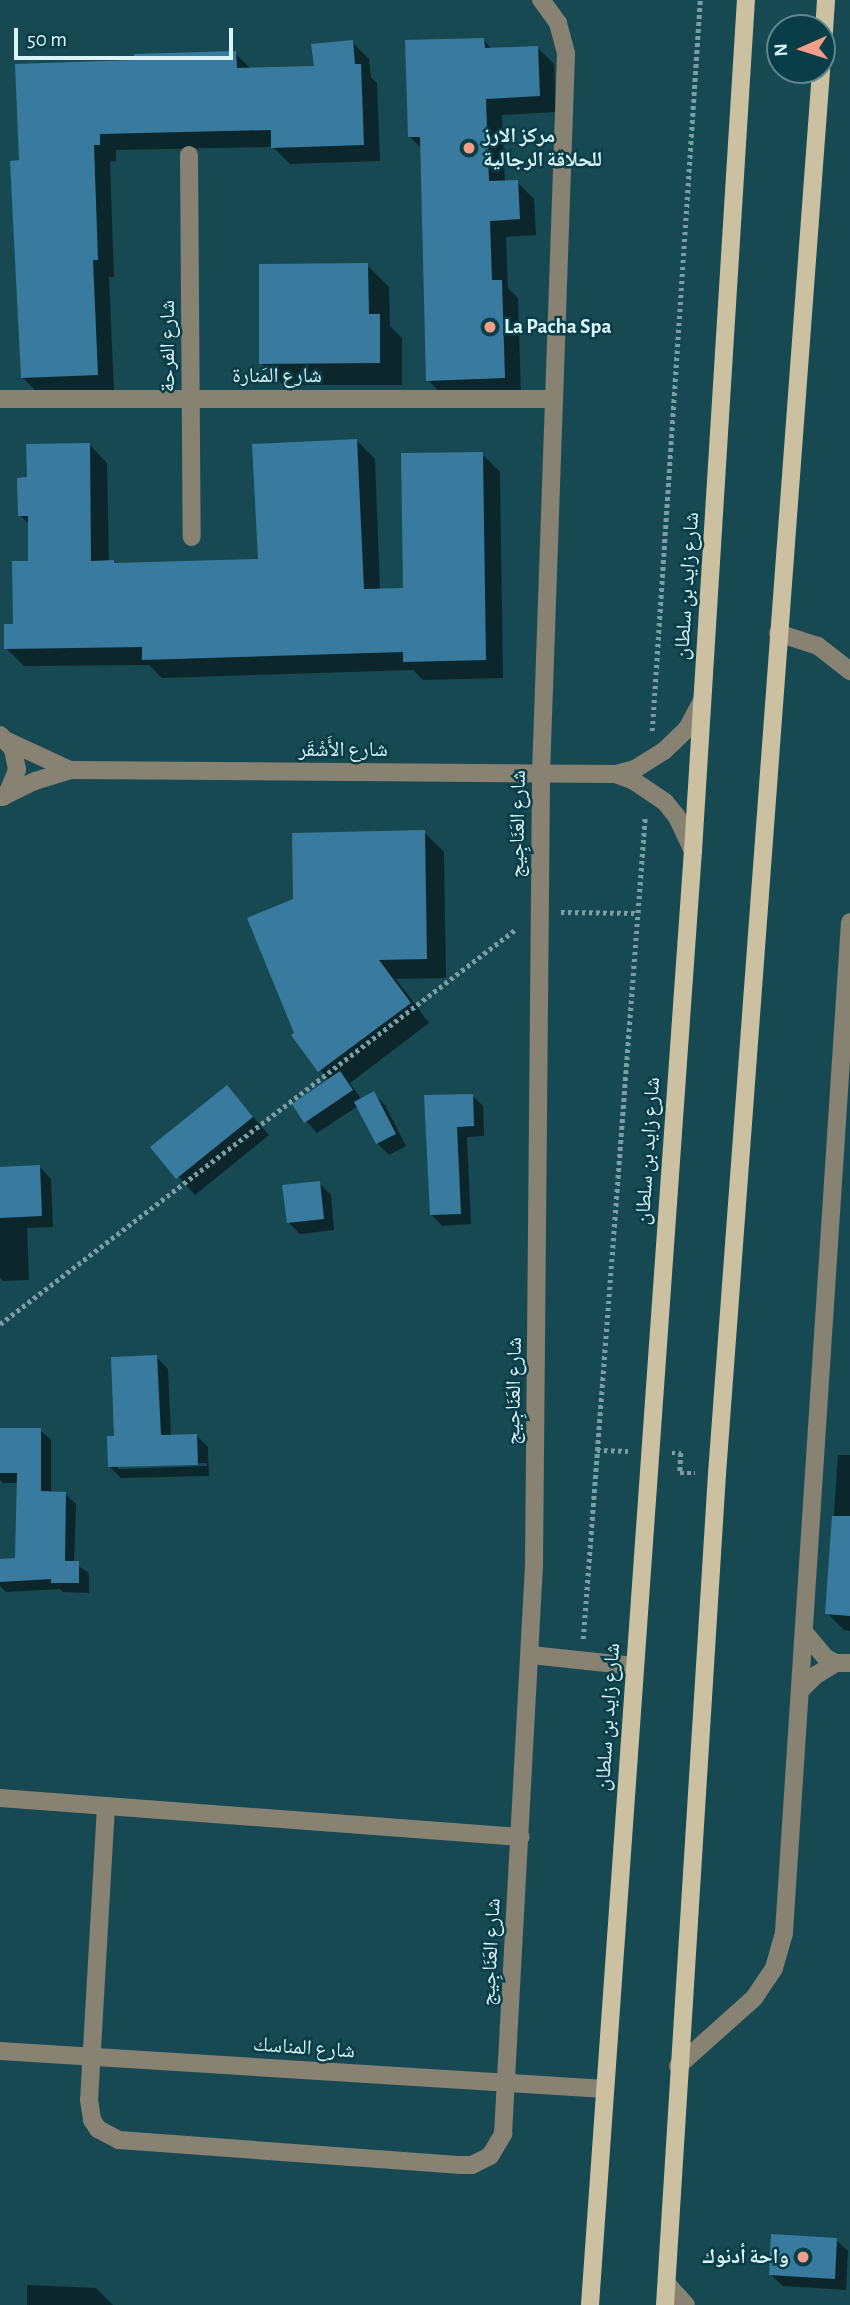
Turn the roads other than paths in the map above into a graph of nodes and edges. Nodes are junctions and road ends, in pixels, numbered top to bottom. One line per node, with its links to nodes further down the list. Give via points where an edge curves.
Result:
1 (541, 0): 7 (street, شارع العَنَاجِيج, via 558,23 566,53)
2 (746, 0): 11 (main road, شارع زايد بن سلطان)
3 (820, 84): 9 (main road)
4 (189, 155): 6 (street, شارع الفرحة)
5 (0, 399): 6 (street, شارع المَنارة)
6 (191, 399): 7 (street, شارع المَنارة); 8 (street, شارع الفرحة)
7 (554, 399): 14 (street, شارع العَنَاجِيج)
8 (192, 537)
9 (778, 633): 10 (street, via 818,646); 30 (main road)
10 (850, 671)
11 (702, 701): 15 (street, شارع الأَشْقَر, via 681,735 651,760); 17 (main road, شارع زايد بن سلطان)
12 (3, 735): 13 (street, شارع الأَشْقَر); 16 (street, via 17,770)
13 (70, 770): 14 (street, شارع الأَشْقَر); 16 (street, شارع الأَشْقَر)
14 (541, 774): 15 (street, شارع الأَشْقَر); 21 (street, شارع العَنَاجِيج)
15 (617, 774): 17 (street, شارع الأَشْقَر, via 665,802)
16 (1, 798)
17 (693, 851): 23 (main road, شارع زايد بن سلطان)
18 (850, 922): 19 (street)
19 (846, 1043): 20 (street)
20 (804, 1632): 22 (street, via 817,1650); 24 (street)
21 (531, 1655): 23 (street); 27 (street, شارع العَنَاجِيج)
22 (843, 1663): 24 (street, via 816,1675)
23 (634, 1666): 32 (main road, شارع زايد بن سلطان)
24 (800, 1691): 30 (street, via 787,1906 780,1950 754,1998)
25 (0, 1798): 26 (street)
26 (106, 1806): 27 (street); 29 (street, شارع العَنَاجِيج)
27 (521, 1837): 31 (street, شارع العَنَاجِيج)
28 (0, 2051): 29 (street, شارع المناسك)
29 (92, 2057): 31 (street, شارع المناسك); 31 (street, شارع العَنَاجِيج, via 89,2111 98,2129 111,2137 461,2165 482,2162 498,2146)
30 (678, 2066): 33 (main road)
31 (506, 2083): 32 (street, شارع المناسك)
32 (605, 2089): 34 (main road, شارع زايد بن سلطان)
33 (667, 2284): 35 (main road); 36 (street)
34 (590, 2305)
35 (665, 2305)
36 (686, 2305)

